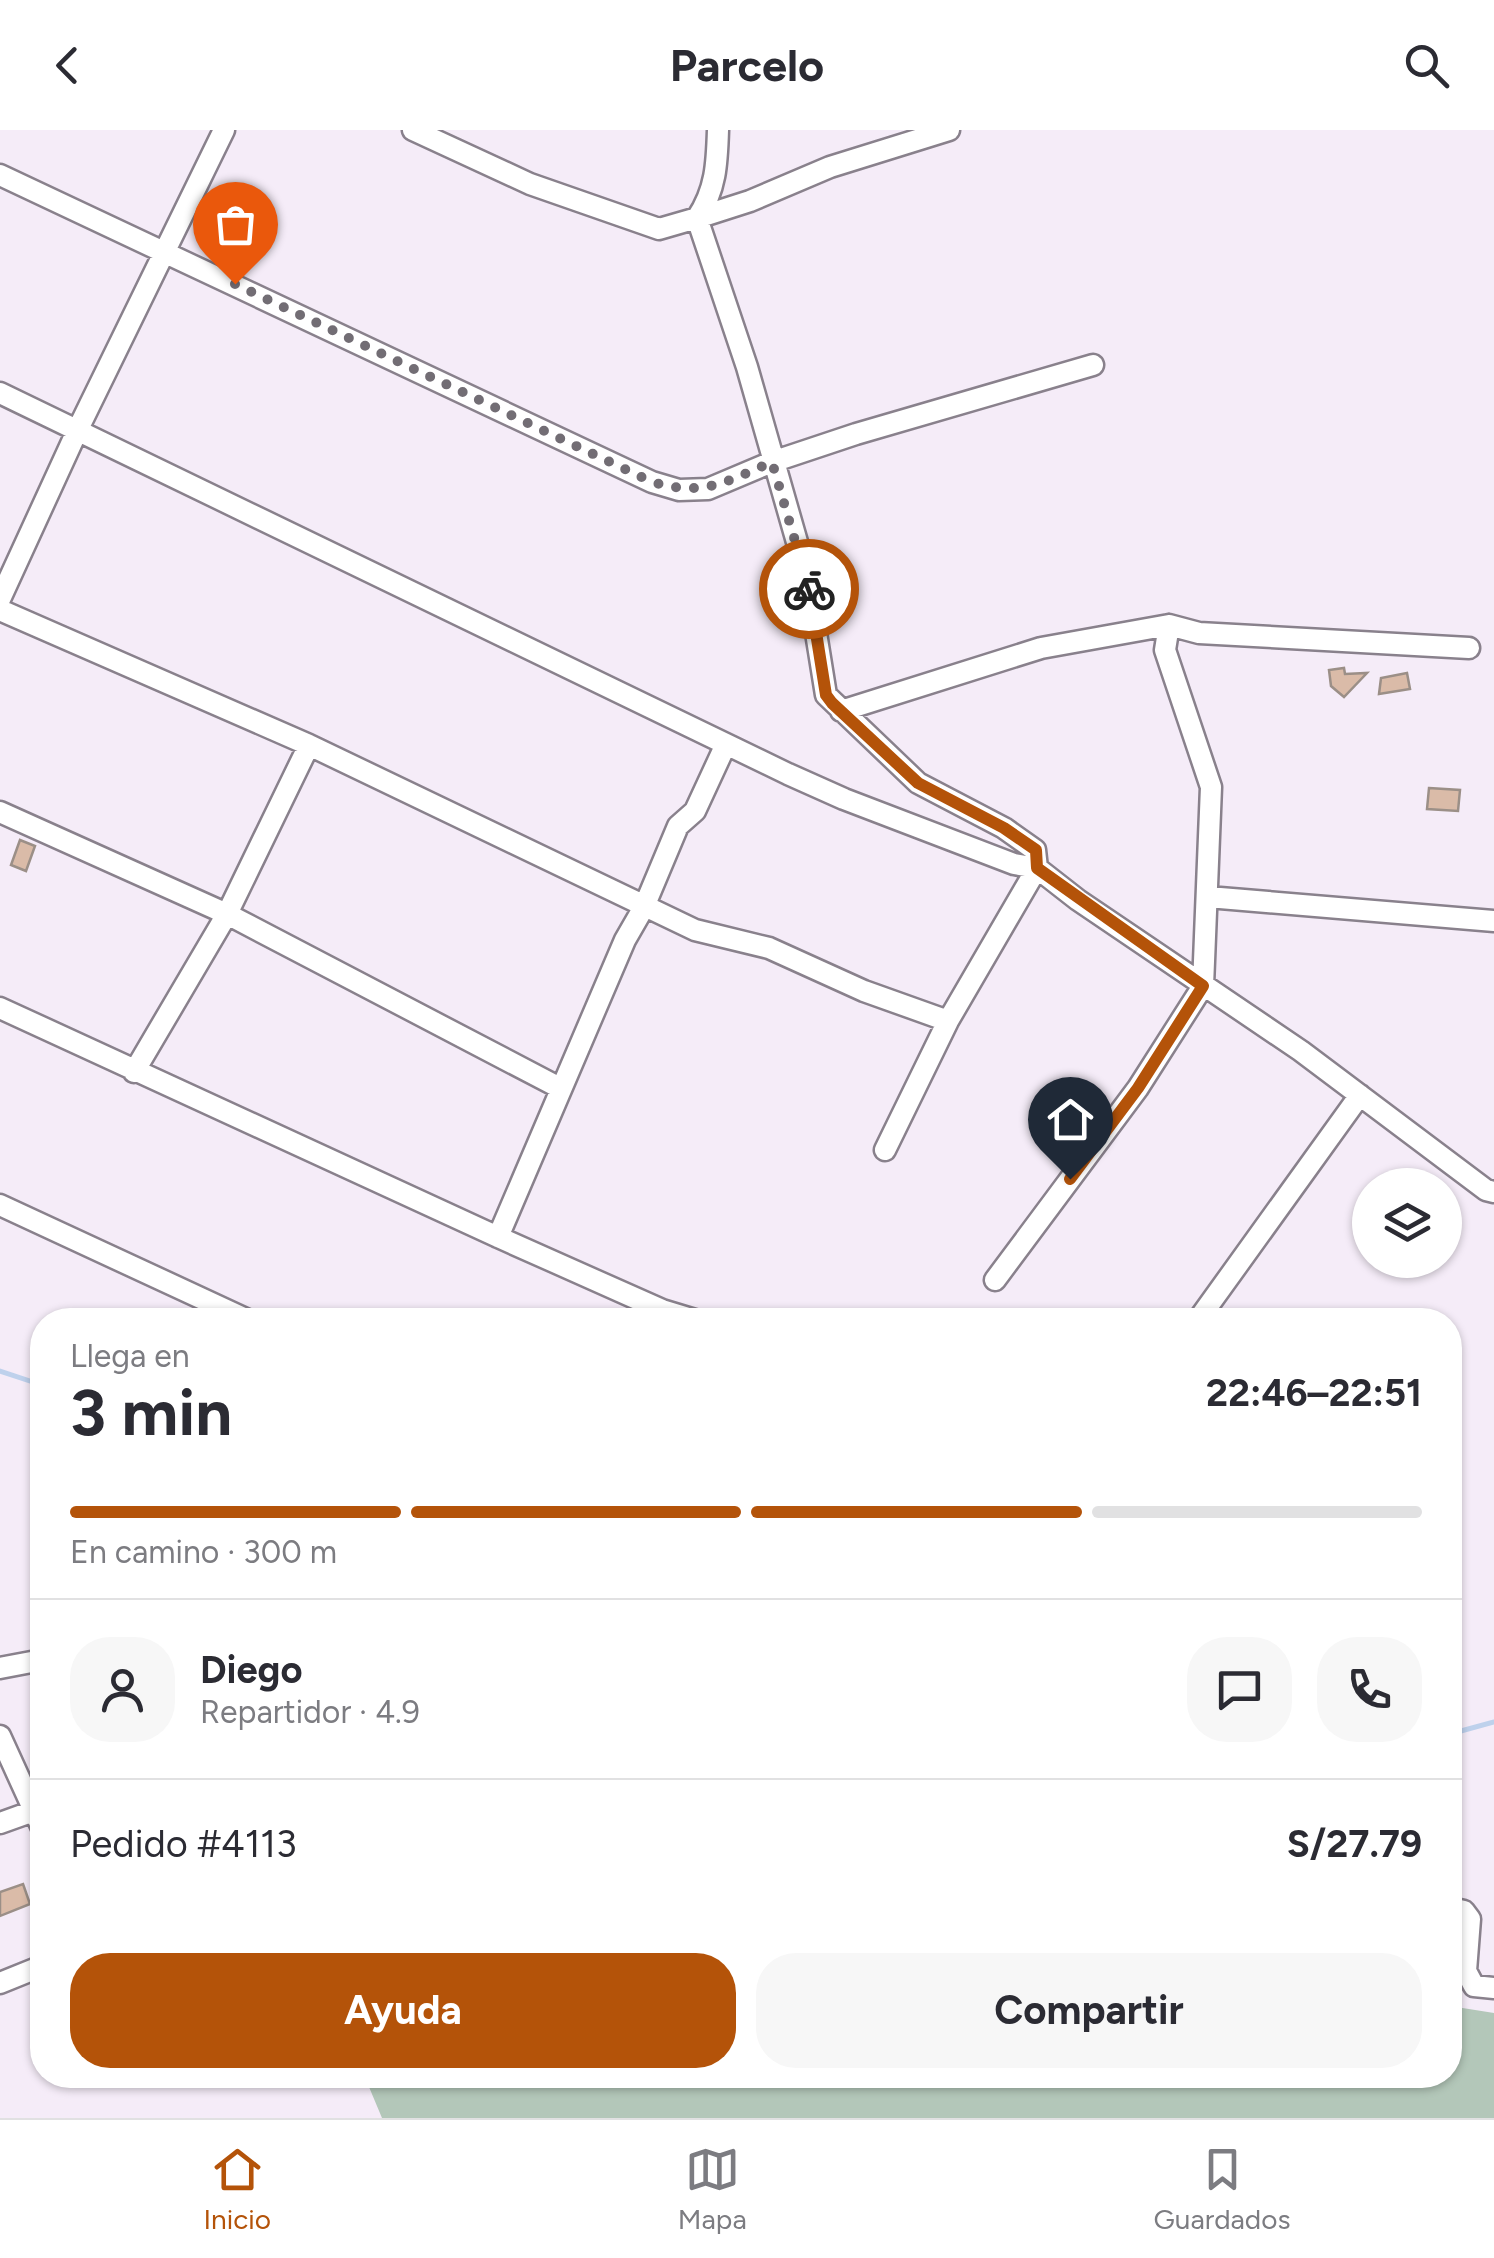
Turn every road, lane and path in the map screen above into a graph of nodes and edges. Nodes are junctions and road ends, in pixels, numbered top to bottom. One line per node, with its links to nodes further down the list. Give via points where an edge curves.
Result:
1 (224, 130): 7 (street)
2 (413, 130): 6 (street, via 530,184 659,228)
3 (718, 130): 6 (street, via 716,171)
4 (949, 130): 6 (street, via 830,166)
5 (0, 174): 7 (street)
6 (697, 218): 11 (street)
7 (167, 252): 10 (street); 11 (street, via 652,482 708,489)
8 (1093, 365): 11 (street)
9 (0, 393): 10 (street)
10 (78, 429): 12 (street); 17 (street)
11 (772, 462): 16 (street, via 807,577 826,695)
12 (0, 599)
13 (0, 610): 18 (street)
14 (1169, 625): 15 (street); 16 (street, via 1041,648); 21 (street, via 1164,650 1211,787)
15 (1469, 648)
16 (841, 711): 20 (street, via 918,783 1036,850)
17 (726, 744): 20 (street, via 844,799); 22 (street, via 695,810 678,826)
18 (309, 746): 22 (street); 23 (street)
19 (0, 812): 23 (street)
20 (1037, 868): 25 (street); 27 (street)
21 (1208, 896): 24 (street); 25 (street)
22 (644, 908): 27 (street, via 695,930 768,948); 29 (street)
23 (227, 914): 28 (street); 29 (street)
24 (1494, 921)
25 (1203, 986): 30 (street); 35 (street, via 1138,1088)
26 (0, 1008): 28 (street)
27 (948, 1020): 31 (street)
28 (134, 1072): 34 (street)
29 (560, 1088): 34 (street)
30 (1360, 1095): 32 (street); 38 (street)
31 (885, 1150)
32 (1491, 1194)
33 (0, 1205): 36 (street)
34 (498, 1237): 37 (street)
35 (995, 1280)
36 (222, 1308)
37 (658, 1308)
38 (1207, 1308)
39 (30, 1662): 40 (street)
40 (0, 1668)
41 (0, 1736): 42 (street)
42 (30, 1795)
43 (30, 1817): 44 (street)
44 (0, 1823)
45 (1462, 1911): 48 (street, via 1470,1919 1466,1971 1474,1986)
46 (30, 1971): 47 (street)
47 (0, 1983)
48 (1494, 1988)

